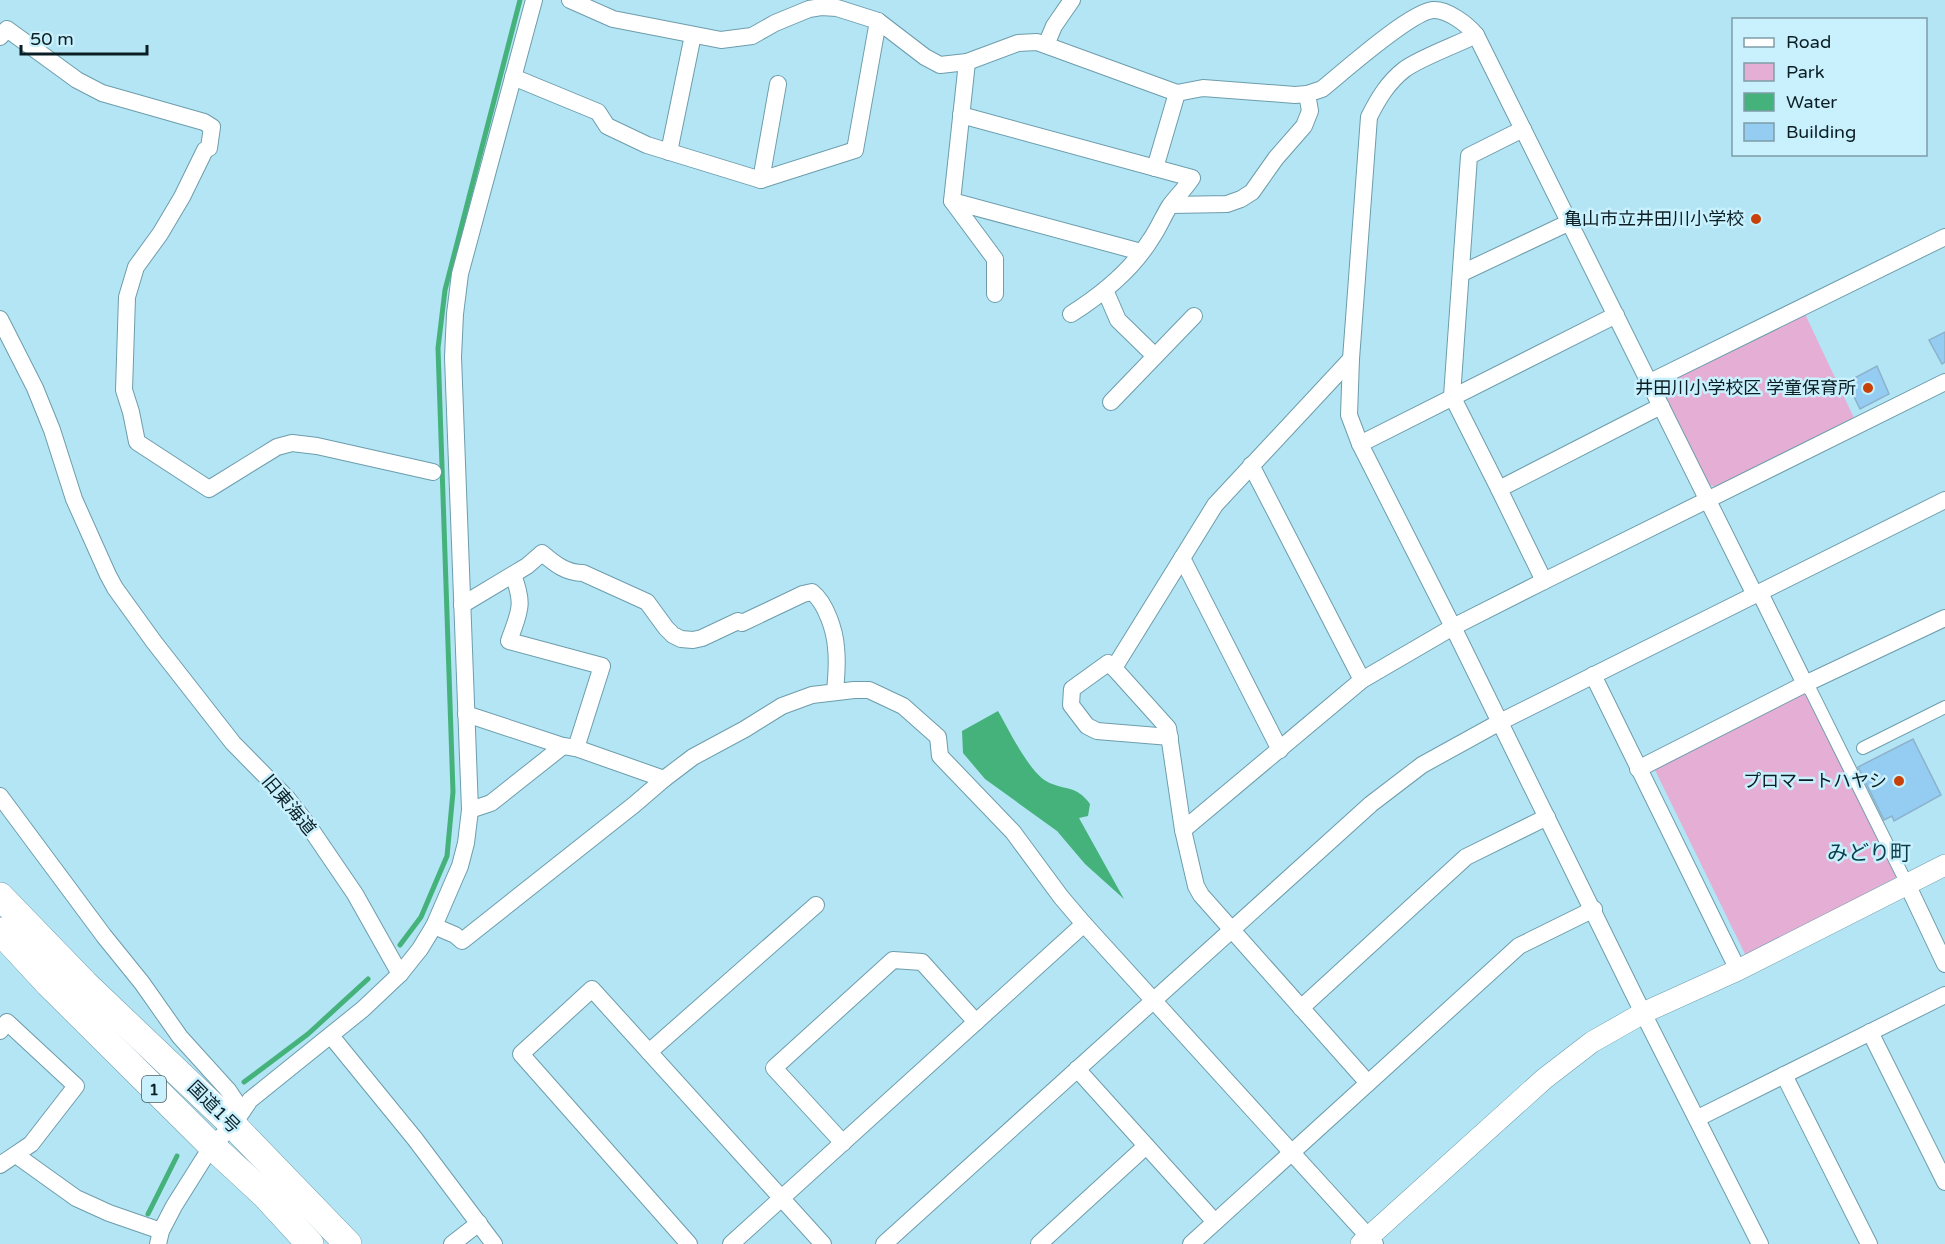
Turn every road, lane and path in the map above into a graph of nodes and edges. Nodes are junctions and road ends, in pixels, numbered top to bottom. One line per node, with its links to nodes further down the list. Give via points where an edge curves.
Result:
1 (534, 0): 11 (street)
2 (570, 0): 4 (street)
3 (1072, 0): 9 (street)
4 (594, 4): 7 (street, via 612,19)
5 (878, 21): 7 (street, via 821,7 794,15 752,36 721,40); 10 (street, via 940,65); 19 (street, via 855,150)
6 (1476, 35): 14 (street, via 1450,15 1434,10 1420,14 1322,89); 16 (street); 33 (street, via 1406,69 1380,96 1369,117)
7 (693, 36): 17 (street)
8 (0, 37): 41 (street, via 7,29 77,80 102,93 212,127 209,148 177,207 136,267 127,297 124,390 137,442 208,489 277,447 292,443)
9 (1046, 45): 10 (street, via 1018,43); 13 (street)
10 (967, 62): 15 (street)
11 (513, 77): 17 (street, via 597,112 608,126); 49 (street, via 460,274 455,314 453,357)
12 (778, 84): 19 (street)
13 (1177, 93): 14 (street, via 1203,88); 18 (street)
14 (1307, 94): 21 (street, via 1310,111 1304,126 1252,192 1227,204)
15 (961, 115): 18 (street); 20 (street)
16 (1523, 129): 22 (street); 25 (street, via 1469,156)
17 (669, 152): 19 (street)
18 (1155, 168): 21 (street, via 1192,178)
19 (761, 180)
20 (952, 201): 24 (street); 27 (street, via 995,259)
21 (1171, 205): 24 (street)
22 (1570, 222): 25 (street); 29 (street)
23 (1945, 237): 34 (street)
24 (1141, 252): 26 (street)
25 (1462, 273): 36 (street)
26 (1105, 290): 28 (street); 32 (street, via 1118,320)
27 (995, 294)
28 (1071, 314)
29 (1616, 315): 34 (street); 36 (street)
30 (1194, 316): 32 (street)
31 (0, 319): 81 (street, 旧東海道, via 35,388 74,499 111,582 233,744 308,825 355,894)
32 (1155, 356): 37 (street)
33 (1351, 359): 39 (street, via 1349,415); 40 (street)
34 (1650, 382): 38 (street)
35 (1945, 382): 43 (street)
36 (1452, 396): 39 (street); 42 (street)
37 (1111, 402)
38 (1660, 406): 42 (street); 43 (street)
39 (1360, 444): 51 (street)
40 (1251, 465): 45 (street, via 1215,505); 54 (street)
41 (433, 472)
42 (1499, 489): 47 (street)
43 (1708, 500): 47 (street); 48 (street)
44 (1943, 507): 48 (street)
45 (1182, 558): 52 (street); 63 (street)
46 (513, 575): 49 (street); 56 (street, via 542,553 559,567 583,573 647,602 673,635 693,640 812,592 820,600 832,628 836,648); 61 (street, via 521,607 509,641 602,666)
47 (1544, 581): 51 (street)
48 (1757, 594): 53 (street); 55 (street)
49 (462, 605): 58 (street)
50 (1945, 618): 55 (street)
51 (1453, 627): 54 (street); 59 (street)
52 (1114, 669): 60 (street, via 1168,728); 60 (street, via 1108,663 1072,689 1071,705 1087,726 1097,731)
53 (1593, 675): 59 (street); 64 (street)
54 (1362, 681): 63 (street)
55 (1805, 684): 64 (street); 71 (street)
56 (835, 692): 65 (street, via 782,706 693,757); 75 (street, via 869,690 919,718 938,737 940,756 1013,832)
57 (1945, 707): 62 (street)
58 (466, 714): 61 (street); 67 (street)
59 (1500, 722): 68 (street); 77 (street, via 1407,776)
60 (1170, 737): 69 (street)
61 (569, 747): 65 (street); 67 (street, via 491,803)
62 (1863, 748)
63 (1280, 750): 69 (street)
64 (1638, 769): 80 (street)
65 (664, 779): 76 (street, via 462,940)
66 (0, 796): 94 (street, via 180,1037 228,1090)
67 (470, 810): 76 (street, via 460,866)
68 (1547, 817): 74 (street); 84 (street, via 1466,857)
69 (1183, 830): 77 (street, via 1196,886)
70 (1945, 865): 71 (street)
71 (1907, 884): 79 (street); 80 (street)
72 (0, 896): 94 (highway, 国道1号 / 1, via 86,984)
73 (816, 905): 90 (street)
74 (1594, 909): 85 (street); 93 (street, via 1520,946)
75 (1084, 924): 83 (street); 86 (street)
76 (434, 927): 81 (street)
77 (1231, 930): 83 (street); 84 (street)
78 (0, 931): 97 (highway, 国道1号 / 1)
79 (1945, 964)
80 (1738, 970): 85 (street)
81 (400, 974): 89 (street)
82 (1945, 994): 88 (street)
83 (1154, 1000): 91 (street); 99 (street)
84 (1301, 1008): 93 (street)
85 (1643, 1013): 95 (street); 107 (street, via 1592,1042 1544,1079)
86 (976, 1022): 96 (street); 96 (street, via 922,962 893,960 774,1068)
87 (0, 1031): 100 (street, via 7,1022 76,1086 31,1144)
88 (1870, 1032): 92 (street); 102 (street)
89 (331, 1036): 94 (street, via 250,1100); 105 (street)
90 (650, 1052): 103 (street); 112 (street, via 592,989 521,1054)
91 (1077, 1069): 98 (street); 115 (street)
92 (1784, 1075): 95 (street); 119 (street)
93 (1368, 1083): 99 (street)
94 (238, 1118): 97 (street); 109 (highway, 国道1号 / 1)
95 (1698, 1118): 118 (street)
96 (843, 1143): 103 (street)
97 (212, 1146): 106 (street, via 174,1206); 108 (highway, 国道1号 / 1)
98 (1146, 1146): 104 (street); 116 (street)
99 (1293, 1153): 104 (street); 107 (street)
100 (16, 1155): 101 (street); 106 (street, via 76,1198)
101 (0, 1165)
102 (1945, 1182)
103 (781, 1198): 113 (street); 114 (street)
104 (1215, 1222): 117 (street)
105 (479, 1223): 110 (street); 111 (street)
106 (160, 1237)
107 (1368, 1242)
108 (310, 1244)
109 (348, 1244)
110 (452, 1244)
111 (494, 1244)
112 (689, 1244)
113 (731, 1244)
114 (823, 1244)
115 (884, 1244)
116 (1039, 1244)
117 (1191, 1244)
118 (1760, 1244)
119 (1869, 1244)

